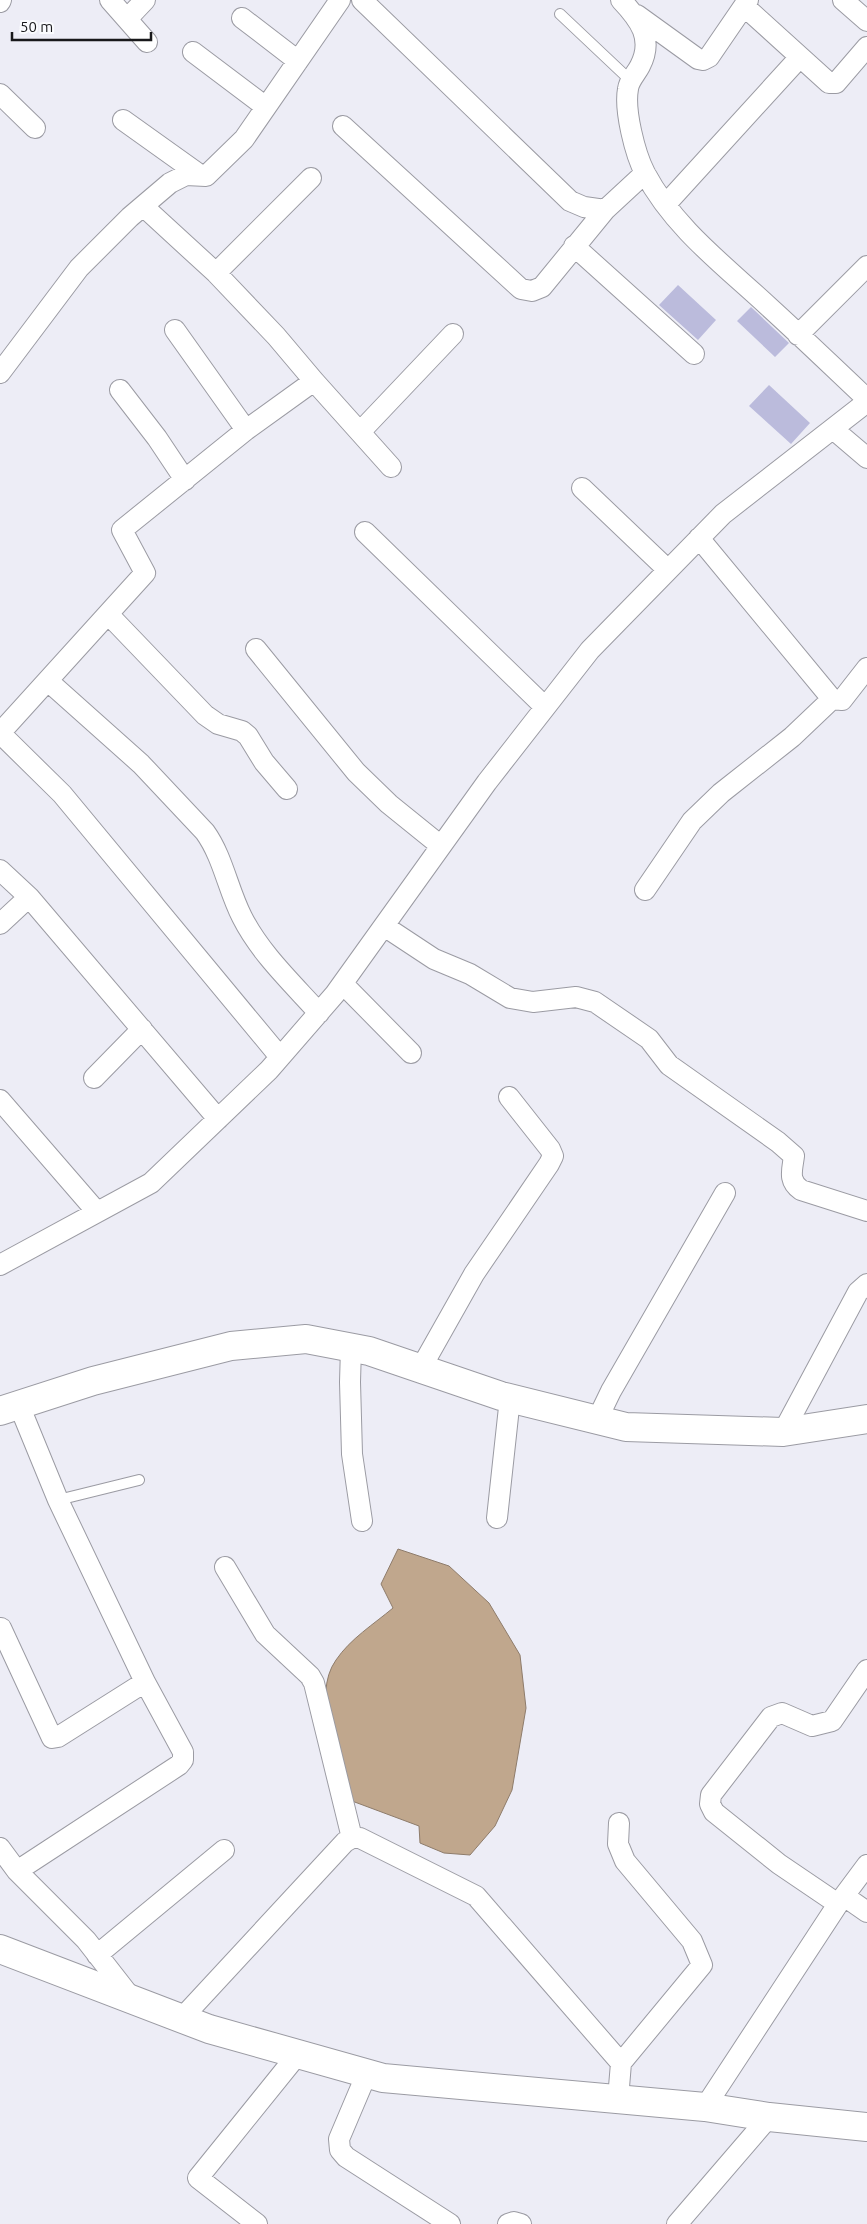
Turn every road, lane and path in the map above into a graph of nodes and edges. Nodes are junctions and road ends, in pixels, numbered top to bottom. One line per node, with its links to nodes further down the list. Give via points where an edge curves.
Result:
1 (110, 0): 10 (street)
2 (145, 0): 10 (street)
3 (340, 0): 16 (street)
4 (362, 0): 28 (street, via 570,201)
5 (843, 0): 11 (street)
6 (746, 3): 7 (street, via 709,57 703,60); 15 (street)
7 (626, 5): 17 (street, via 646,35 648,47)
8 (560, 14): 17 (lane)
9 (242, 18): 16 (street)
10 (127, 19): 12 (street)
11 (867, 21)
12 (147, 42)
13 (867, 46): 15 (street, via 832,84)
14 (193, 52): 19 (street)
15 (800, 57): 26 (street)
16 (298, 61): 19 (street)
17 (631, 81): 23 (street, via 627,109)
18 (0, 94): 22 (street)
19 (266, 107): 24 (street, via 238,146 206,176)
20 (123, 120): 24 (street)
21 (343, 126): 29 (street, via 521,289 542,287)
22 (36, 128)
23 (645, 173): 26 (street); 28 (street)
24 (200, 175): 27 (street, via 186,174)
25 (311, 178): 31 (street)
26 (666, 204): 34 (street, via 698,243)
27 (143, 206): 31 (street); 36 (street, via 79,268)
28 (604, 210): 29 (street)
29 (574, 246): 35 (street)
30 (867, 266): 34 (street)
31 (216, 273): 37 (street)
32 (174, 330): 40 (street)
33 (453, 334): 42 (street)
34 (798, 335): 39 (street)
35 (694, 354)
36 (0, 373)
37 (314, 381): 40 (street); 42 (street)
38 (120, 390): 45 (street, via 158,438)
39 (867, 401): 41 (street)
40 (246, 430): 45 (street)
41 (833, 430): 43 (street); 48 (street, via 723,514)
42 (360, 432): 44 (street)
43 (867, 458)
44 (391, 467)
45 (184, 480): 50 (street, via 122,530 145,573)
46 (582, 488): 49 (street)
47 (365, 532): 55 (street)
48 (699, 538): 49 (street); 54 (street)
49 (668, 570): 55 (street, via 590,650)
50 (108, 614): 53 (street); 57 (street, via 204,715 248,736 264,762)
51 (256, 649): 58 (street, via 361,778)
52 (867, 668): 54 (street, via 842,700)
53 (48, 681): 56 (street); 65 (street, via 141,764 205,832 212,841 229,889 253,936)
54 (832, 699): 60 (street, via 692,821)
55 (545, 707): 58 (street)
56 (0, 733): 68 (street, via 62,794)
57 (287, 789)
58 (441, 846): 63 (street)
59 (0, 870): 61 (street)
60 (645, 890)
61 (29, 897): 62 (street); 66 (street)
62 (0, 924)
63 (384, 926): 64 (street); 74 (street, via 434,959 470,974 510,998 533,1002 576,997 594,1002 649,1039 670,1065 794,1156 791,1178 794,1185)
64 (343, 984): 65 (street); 67 (street)
65 (319, 1013): 68 (street)
66 (142, 1029): 69 (street); 72 (street)
67 (411, 1053)
68 (280, 1056): 72 (street)
69 (94, 1078)
70 (509, 1097): 79 (street, via 553,1156 474,1274)
71 (0, 1100): 75 (street)
72 (218, 1119): 75 (street, via 151,1184)
73 (726, 1193): 83 (street)
74 (867, 1211)
75 (97, 1212): 76 (street)
76 (0, 1266)
77 (867, 1284): 84 (street, via 858,1292)
78 (352, 1348): 79 (street); 81 (street, via 306,1339 231,1346 93,1380); 88 (street, via 352,1454)
79 (421, 1368): 80 (street)
80 (510, 1398): 83 (street); 87 (street)
81 (10, 1408): 86 (street)
82 (867, 1419): 84 (street)
83 (597, 1420): 84 (street, via 626,1427)
84 (783, 1432)
85 (139, 1480): 86 (lane)
86 (58, 1500): 92 (street)
87 (497, 1518)
88 (362, 1520)
89 (225, 1567): 94 (street, via 265,1634 314,1683)
90 (0, 1628): 92 (street, via 52,1738)
91 (867, 1670): 99 (street, via 832,1721 812,1726 782,1713 771,1717 711,1794 710,1804 714,1812 779,1864)
92 (145, 1682): 98 (street, via 184,1752 183,1760)
93 (619, 1823): 106 (street, via 618,1844 625,1861 692,1941 702,1965)
94 (352, 1838): 104 (street); 106 (street, via 360,1838 476,1896)
95 (0, 1848): 98 (street)
96 (224, 1850): 102 (street)
97 (867, 1865): 99 (street)
98 (17, 1871): 102 (street)
99 (841, 1900): 100 (street); 109 (street)
100 (867, 1912)
101 (0, 1949): 103 (street)
102 (97, 1955): 103 (street)
103 (132, 1999): 104 (street)
104 (182, 2018): 105 (street, via 209,2029)
105 (298, 2054): 107 (street); 112 (street, via 198,2178)
106 (621, 2063): 108 (street)
107 (367, 2073): 108 (street, via 383,2078); 113 (street, via 339,2139 340,2150)
108 (618, 2099): 109 (street)
109 (705, 2107): 110 (street)
110 (769, 2117): 111 (street); 116 (street)
111 (867, 2127)
112 (256, 2224)
113 (450, 2224)
114 (508, 2224): 115 (street)
115 (521, 2224)
116 (677, 2224)

